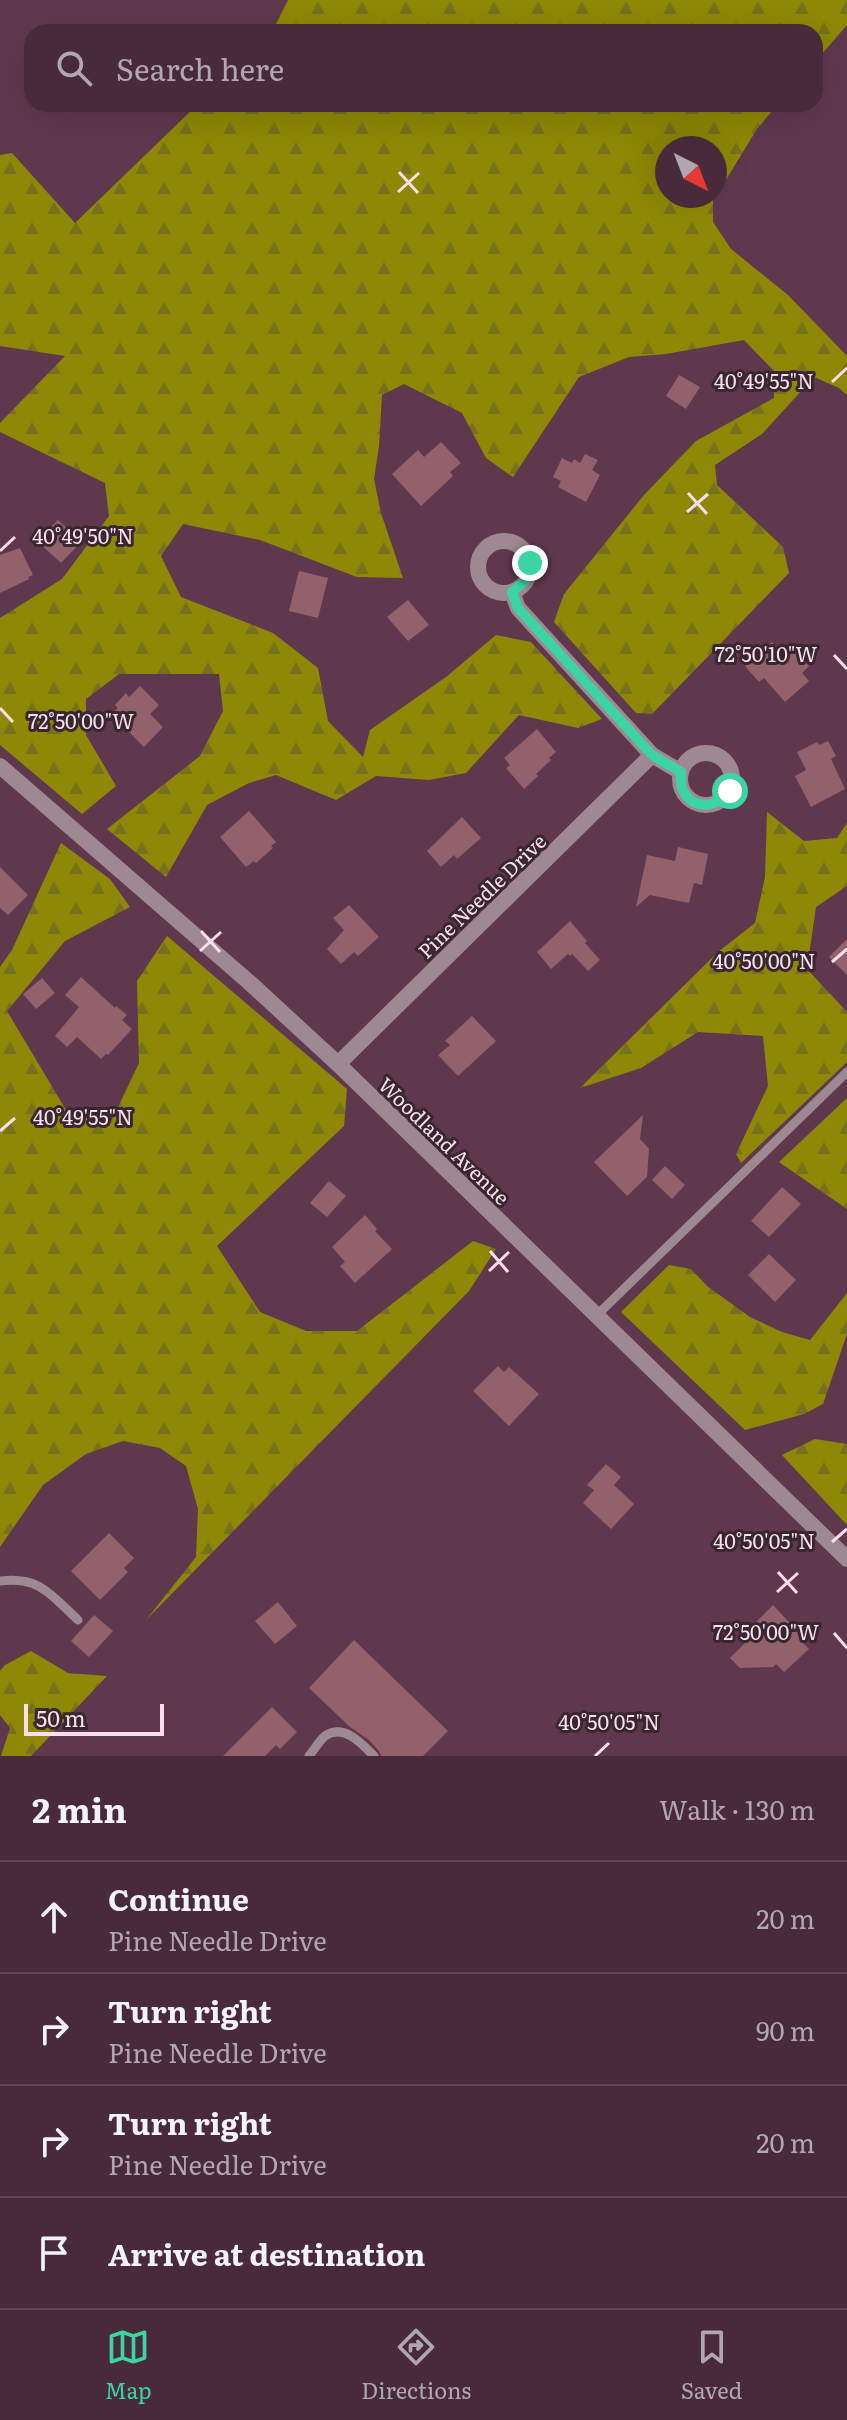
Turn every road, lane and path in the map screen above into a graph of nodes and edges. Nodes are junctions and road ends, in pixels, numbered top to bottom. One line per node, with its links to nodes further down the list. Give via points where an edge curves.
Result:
1 (512, 592): 2 (street, via 518,608)
2 (652, 755): 4 (street); 5 (street, Pine Needle Drive)
3 (0, 766): 5 (street, Woodland Avenue)
4 (681, 772)
5 (338, 1064): 7 (street, Woodland Avenue)
6 (847, 1072): 7 (lane)
7 (596, 1316): 8 (street, Woodland Avenue)
8 (847, 1559)
9 (0, 1581): 10 (lane, via 26,1580 43,1587)
10 (78, 1620)
11 (309, 1756): 12 (lane, via 326,1735 340,1732 355,1737)
12 (374, 1756)

